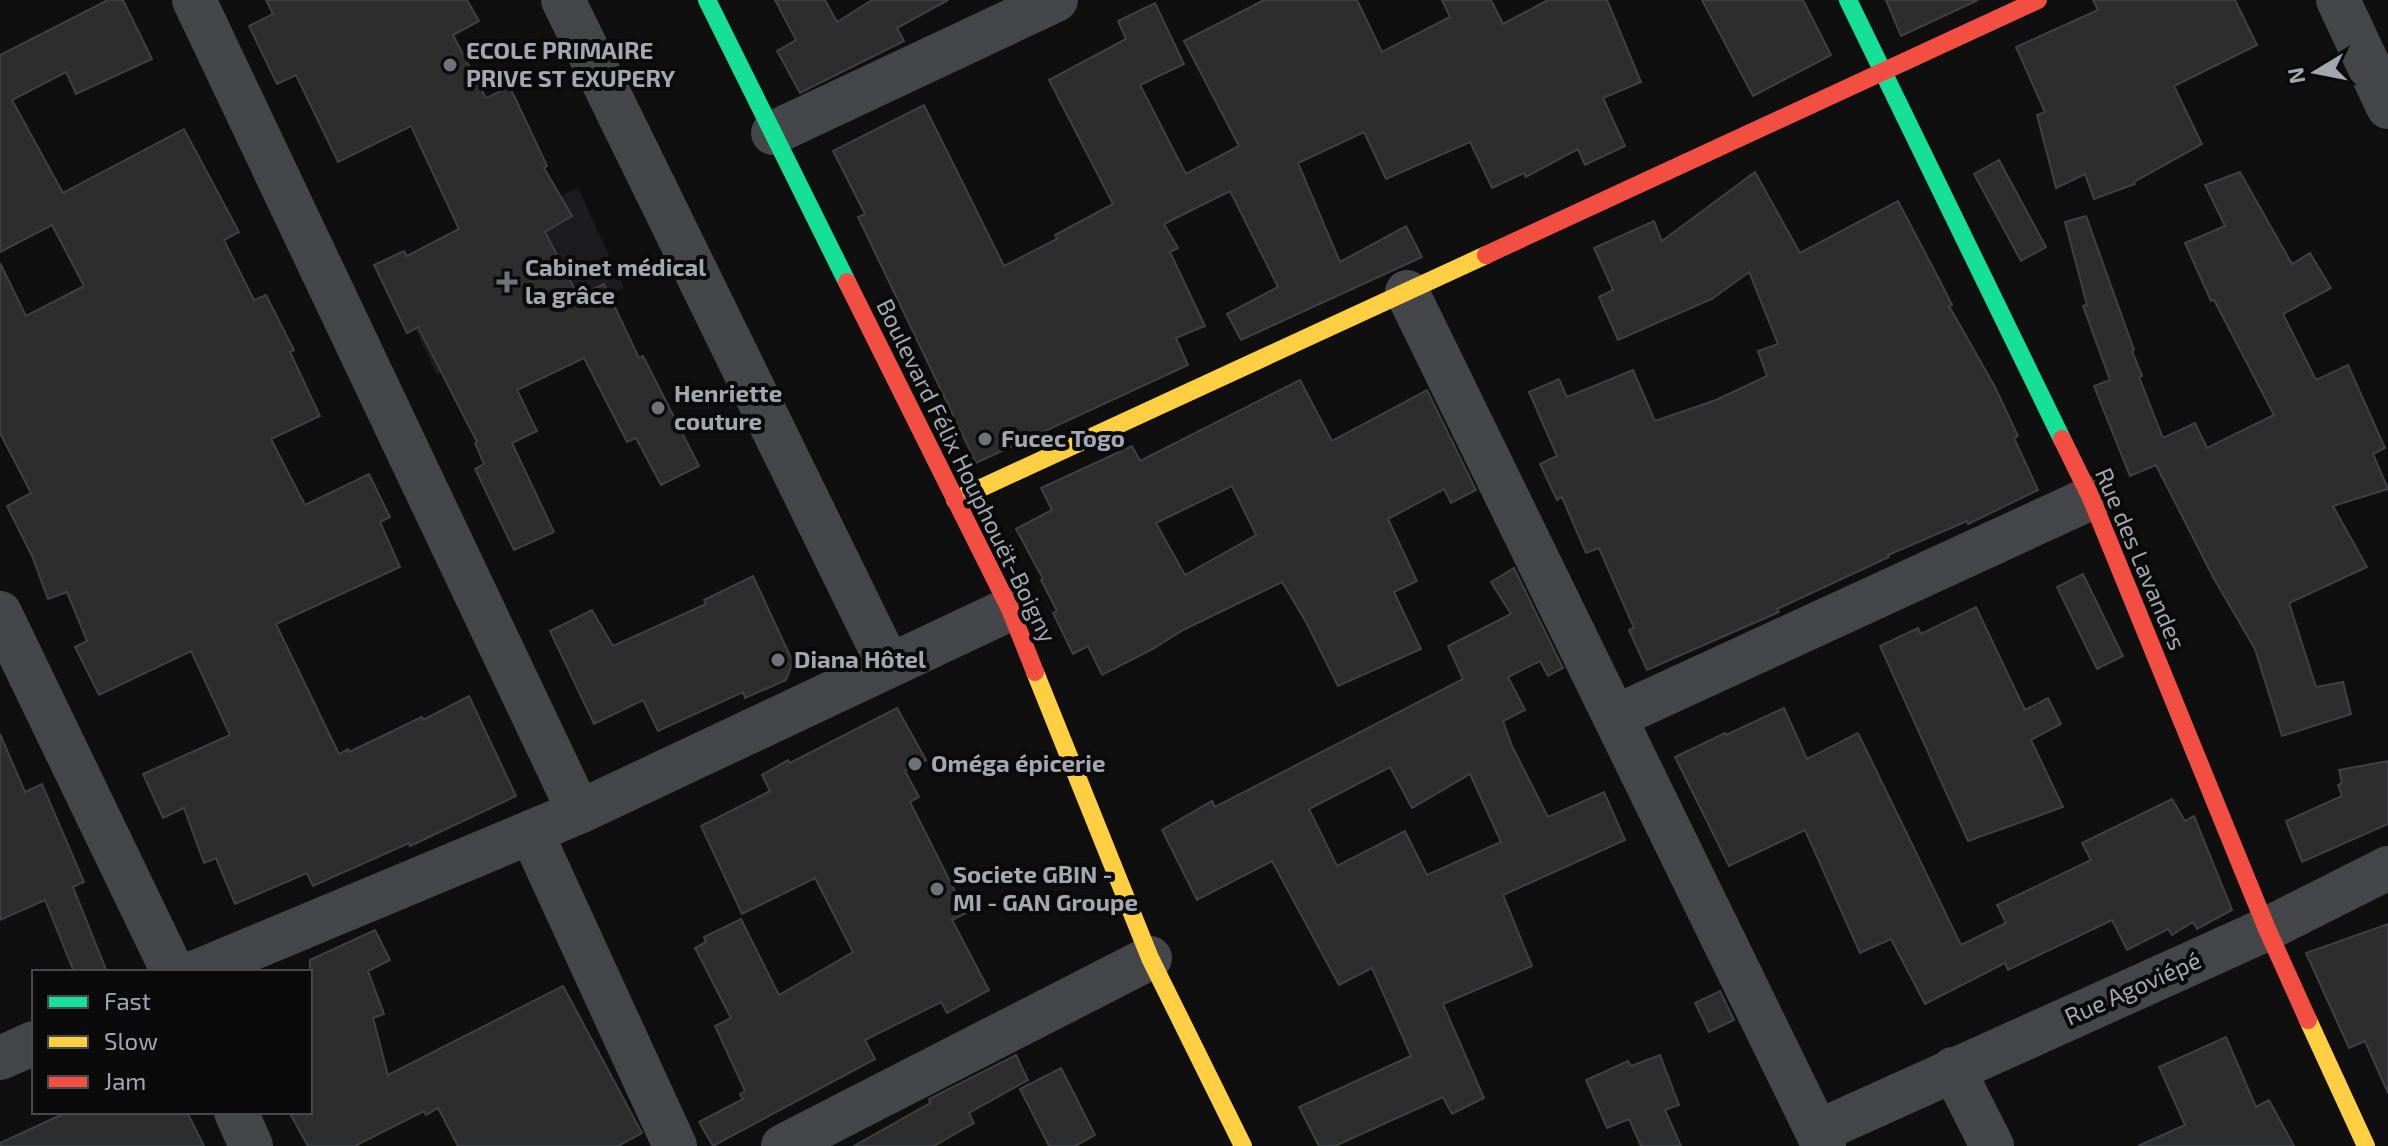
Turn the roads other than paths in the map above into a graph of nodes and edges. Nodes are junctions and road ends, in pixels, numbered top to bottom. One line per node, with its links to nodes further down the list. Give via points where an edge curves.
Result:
1 (194, 0): 18 (street)
2 (563, 0): 16 (street)
3 (707, 0): 10 (street, Boulevard Félix Houphouët-Boigny)
4 (1056, 0): 10 (street)
5 (1848, 0): 8 (street, Rue des Lavandes)
6 (2038, 0): 8 (street)
7 (2338, 0): 9 (street)
8 (1885, 73): 11 (street); 12 (street, Rue des Lavandes)
9 (2388, 107)
10 (773, 133): 13 (street, Boulevard Félix Houphouët-Boigny)
11 (1407, 292): 13 (street); 17 (street)
12 (2091, 498): 17 (street); 21 (street, Rue des Lavandes)
13 (955, 500): 14 (street, Boulevard Félix Houphouët-Boigny)
14 (1010, 609): 16 (street); 22 (street, Boulevard Félix Houphouët-Boigny)
15 (0, 613): 23 (street)
16 (889, 666): 18 (street)
17 (1615, 717): 29 (street)
18 (579, 812): 19 (street)
19 (531, 832): 24 (street); 31 (street)
20 (2388, 868): 21 (street, Rue Agoviépé)
21 (2267, 929): 27 (street, Rue Agoviépé); 35 (street, Rue des Lavandes)
22 (1150, 958): 32 (street); 33 (street, Boulevard Félix Houphouët-Boigny)
23 (172, 970)
24 (201, 970)
25 (32, 1044): 26 (street)
26 (0, 1058)
27 (1953, 1069): 29 (street, Rue Agoviépé); 34 (street)
28 (237, 1114): 30 (street)
29 (1820, 1139)
30 (251, 1146)
31 (675, 1146)
32 (783, 1146)
33 (1243, 1146)
34 (1992, 1146)
35 (2366, 1146)

